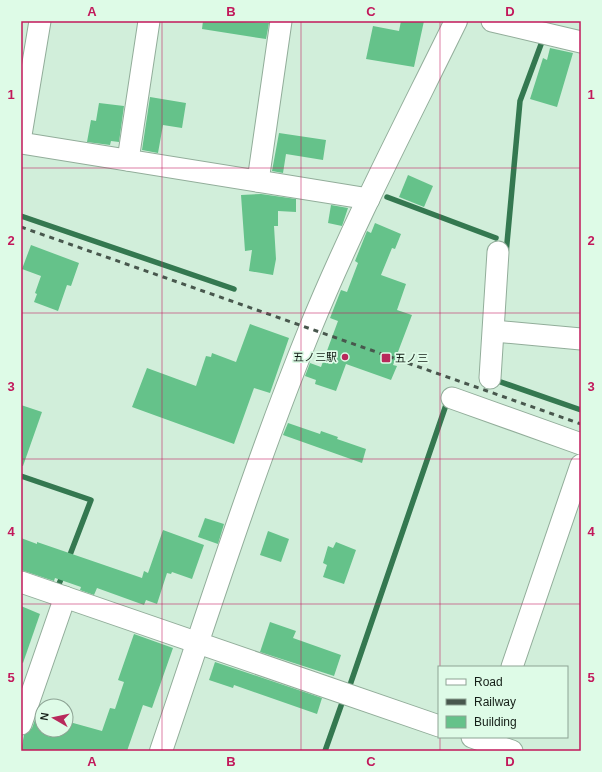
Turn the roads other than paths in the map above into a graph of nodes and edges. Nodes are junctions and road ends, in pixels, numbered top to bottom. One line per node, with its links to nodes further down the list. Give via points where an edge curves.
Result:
1 (40, 21): 7 (street)
2 (149, 21): 9 (street)
3 (281, 21): 10 (street)
4 (456, 21): 11 (street)
5 (492, 21): 6 (street)
6 (581, 42)
7 (21, 135)
8 (21, 143): 9 (street)
9 (128, 160): 10 (street)
10 (258, 181): 11 (street)
11 (369, 199): 21 (street, via 310,328 264,446)
12 (498, 252): 13 (street)
13 (494, 331): 14 (street); 15 (street)
14 (581, 340)
15 (490, 378)
16 (452, 398): 17 (street)
17 (581, 444)
18 (581, 465): 22 (street)
19 (21, 582): 20 (street)
20 (64, 597): 21 (street); 23 (street)
21 (198, 643): 24 (street); 26 (street)
22 (512, 666)
23 (21, 724)
24 (438, 726)
25 (483, 742): 27 (street)
26 (161, 751)
27 (512, 751)

